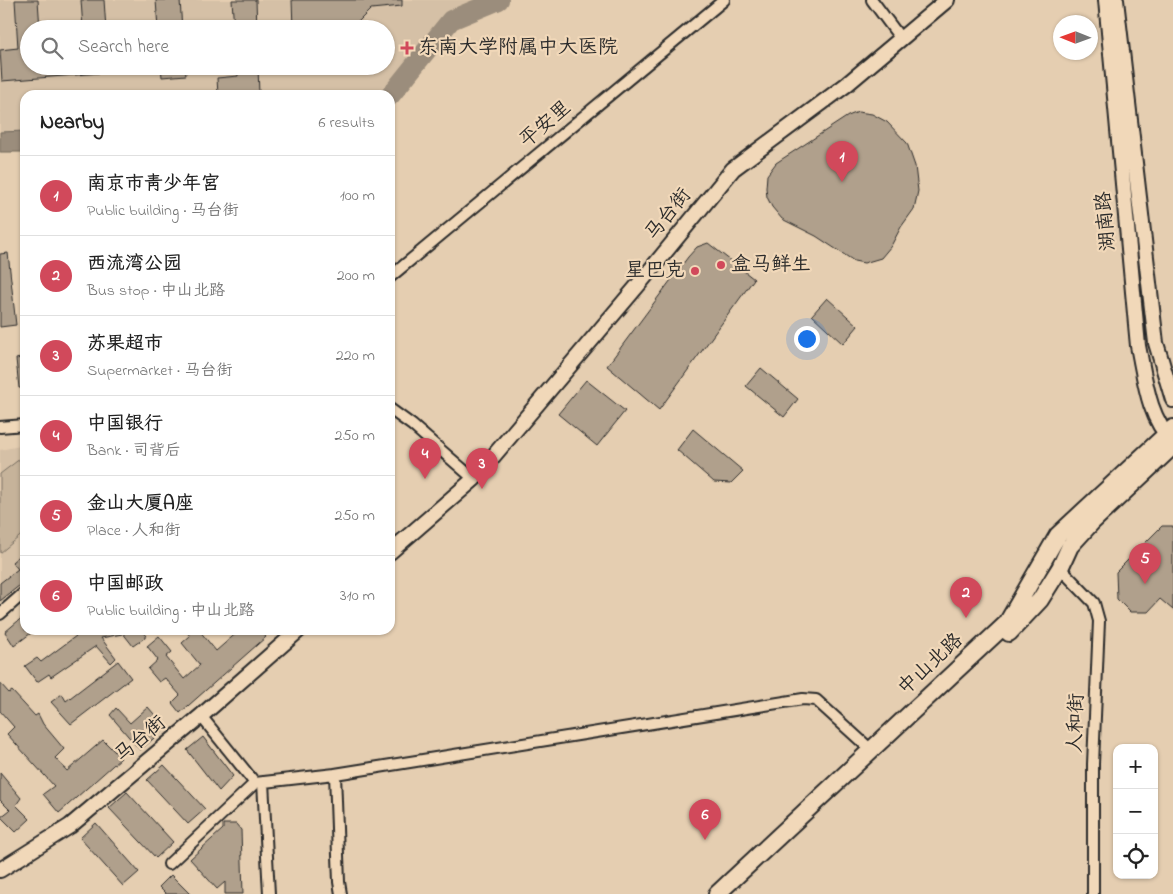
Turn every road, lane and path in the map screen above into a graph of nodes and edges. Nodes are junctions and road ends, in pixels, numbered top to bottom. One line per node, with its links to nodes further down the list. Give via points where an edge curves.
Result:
1 (724, 0): 7 (street, 平安里)
2 (872, 0): 6 (street)
3 (947, 0): 6 (street, 马台街)
4 (1106, 0): 12 (street, 湖南路, via 1138,346 1149,402)
5 (1116, 0): 8 (street, 湖南路, via 1156,343)
6 (901, 39): 13 (street, 马台街, via 846,85 733,169)
7 (395, 273)
8 (1173, 400)
9 (395, 412): 13 (street)
10 (20, 425): 11 (street)
11 (0, 427)
12 (1171, 438): 15 (main road, 中山北路, via 1080,534 1070,546); 20 (main road, 中山北路, via 1058,535 1007,623)
13 (474, 479): 14 (street, 马台街)
14 (395, 548)
15 (1060, 568): 28 (main road, 中山北路, via 1040,600 1013,629); 29 (street, 人和街, via 1094,603 1099,621)
16 (20, 596): 17 (street)
17 (0, 614)
18 (289, 635): 19 (street, 马台街)
19 (201, 716): 22 (street); 24 (street, 马台街, via 70,826)
20 (871, 750): 21 (street, via 816,700 803,699); 27 (main road, 中山北路)
21 (335, 774): 22 (street); 26 (street)
22 (259, 782): 23 (street); 25 (street)
23 (168, 864)
24 (0, 870)
25 (269, 894)
26 (341, 894)
27 (717, 894)
28 (729, 894)
29 (1093, 894)

